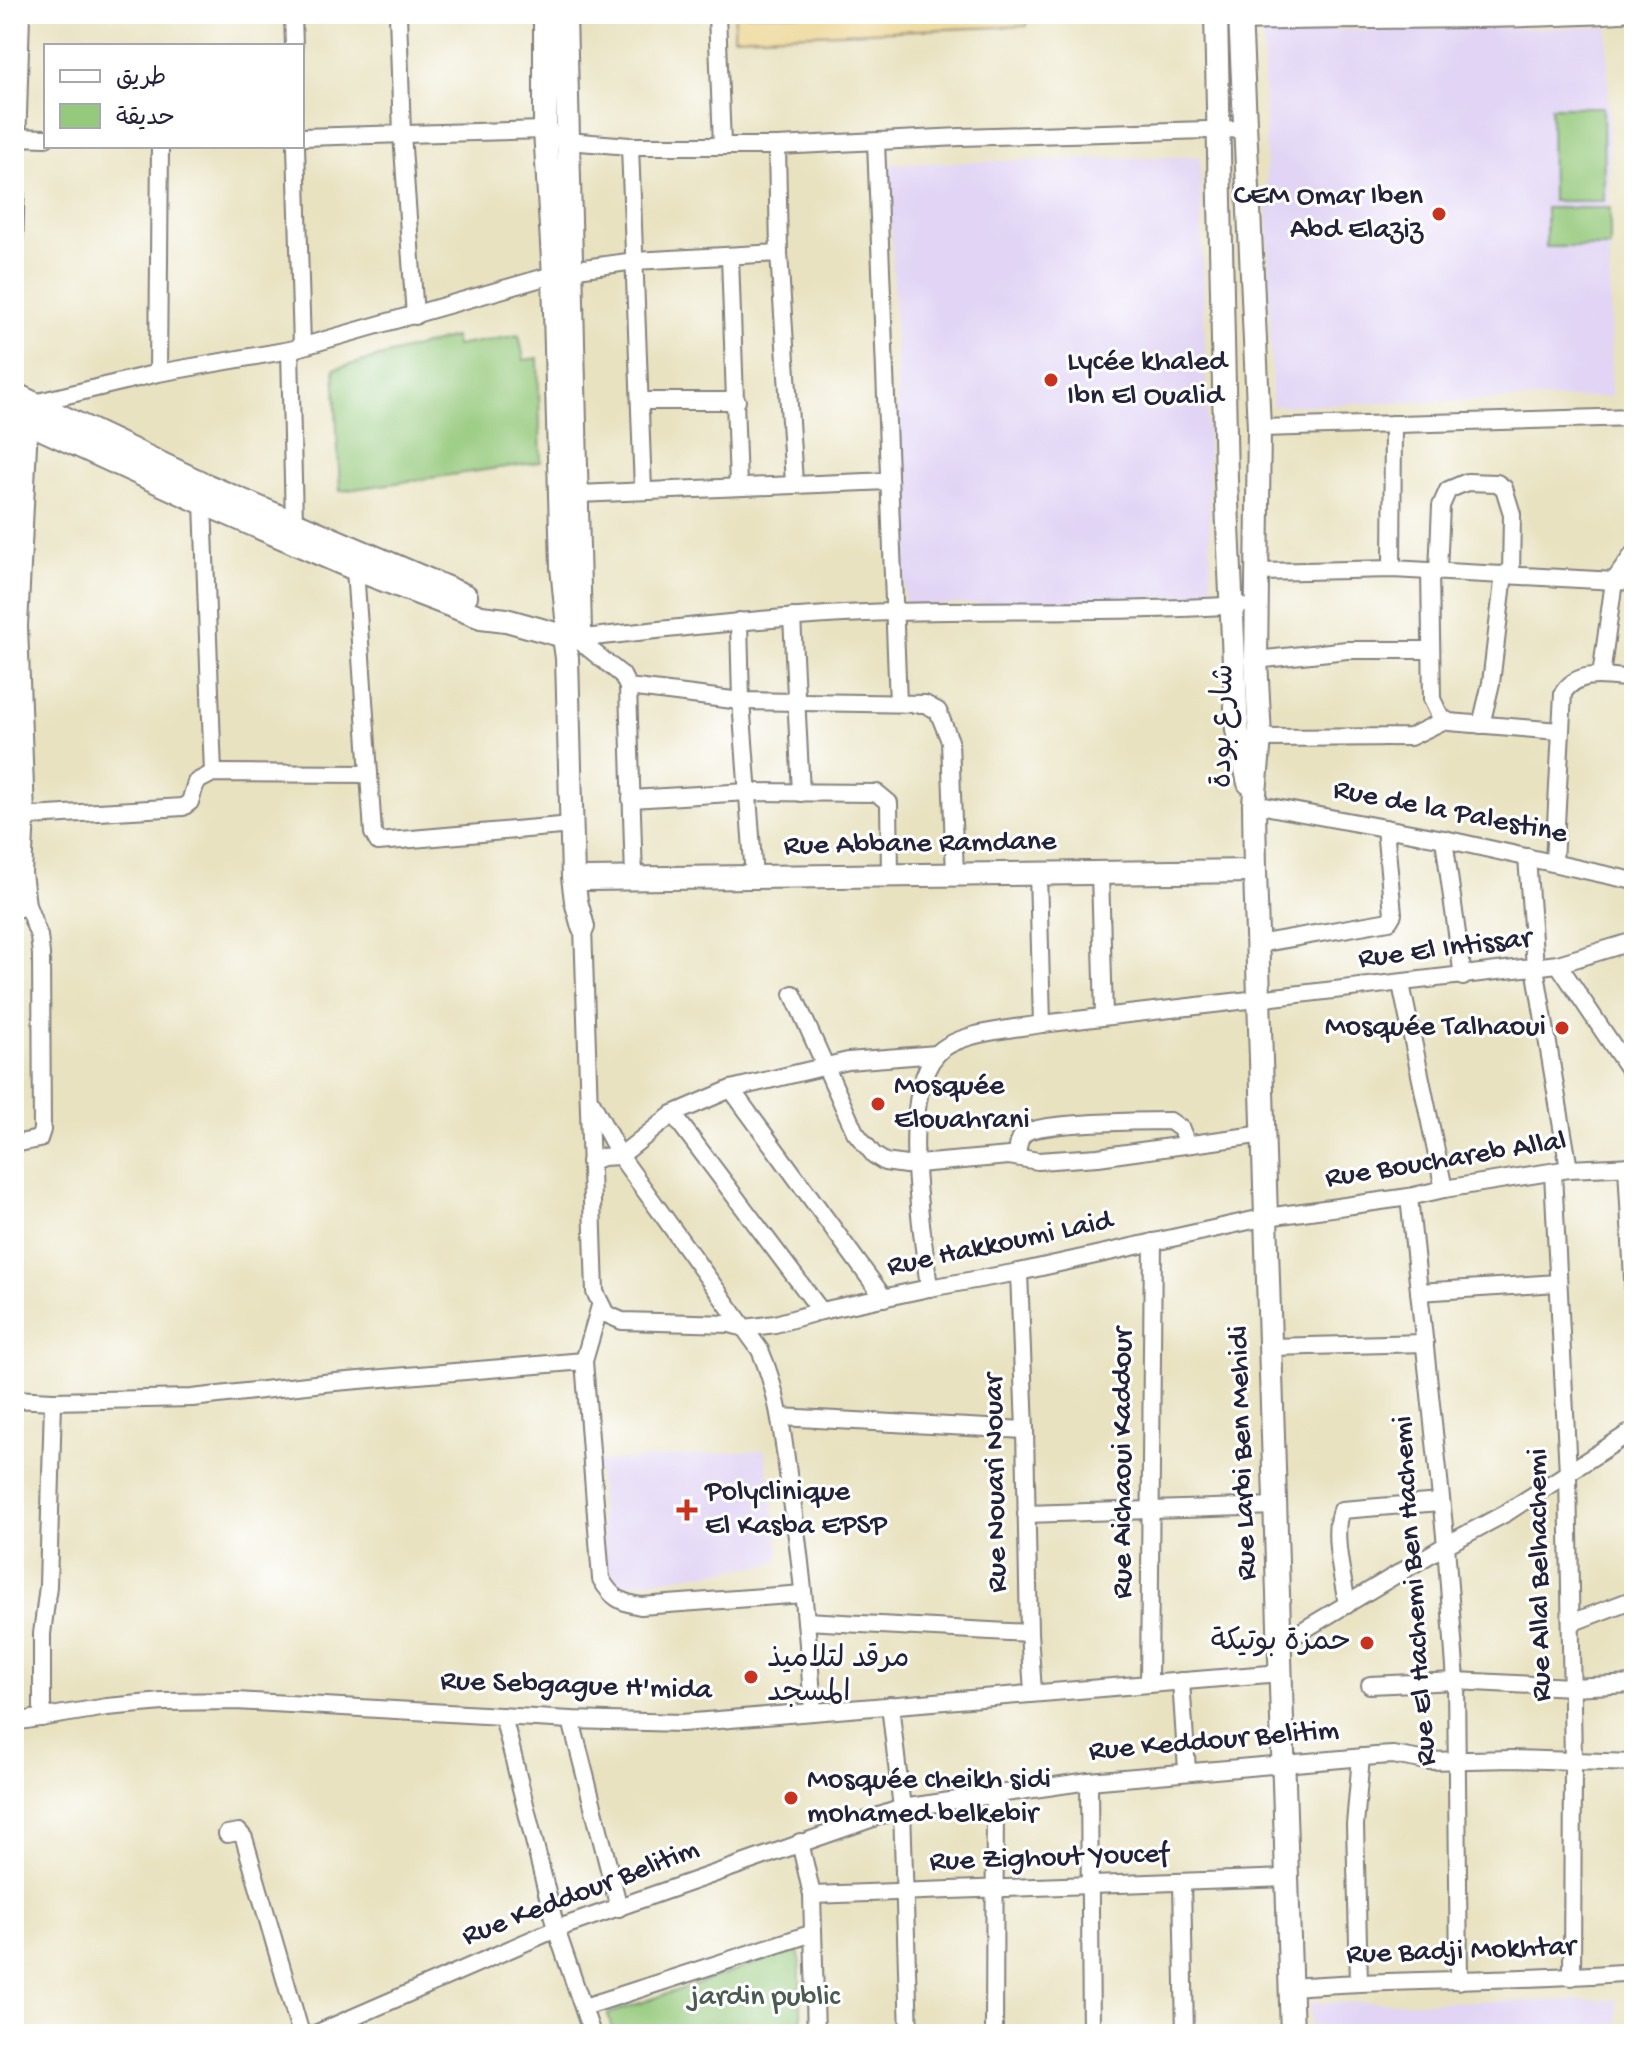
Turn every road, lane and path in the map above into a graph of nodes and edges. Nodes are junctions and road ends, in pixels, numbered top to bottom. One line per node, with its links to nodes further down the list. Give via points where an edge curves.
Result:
1 (21, 14): 18 (street)
2 (293, 14): 13 (street)
3 (398, 14): 17 (street)
4 (545, 14): 15 (street)
5 (565, 14): 21 (street)
6 (717, 14): 23 (street)
7 (1216, 14): 16 (street, شارع بودة)
8 (1400, 14): 12 (street)
9 (1620, 14): 12 (street)
10 (1329, 17): 11 (street); 12 (street)
11 (1240, 18): 14 (street, شارع بودة)
12 (1382, 21)
13 (294, 44)
14 (1243, 129): 16 (street); 41 (street, شارع بودة)
15 (545, 130): 17 (street); 21 (street); 32 (street)
16 (1219, 130): 22 (street); 59 (street, شارع بودة)
17 (402, 134): 19 (street); 33 (street)
18 (15, 137): 20 (street); 28 (street)
19 (304, 137)
20 (44, 138)
21 (567, 141): 24 (street); 32 (street)
22 (876, 142): 25 (street); 42 (street)
23 (722, 145): 24 (street); 25 (street)
24 (630, 146): 31 (street)
25 (777, 146): 29 (street)
26 (160, 148): 35 (street)
27 (296, 148): 34 (street)
28 (14, 247)
29 (779, 253): 30 (street); 43 (street)
30 (730, 257): 31 (street); 37 (street)
31 (635, 261): 32 (street); 36 (street)
32 (562, 273): 33 (street); 46 (street); 65 (street, via 562,567 565,617)
33 (415, 316): 34 (street)
34 (296, 348): 35 (street); 48 (street)
35 (158, 373): 38 (street)
36 (640, 401): 37 (street); 45 (street)
37 (737, 401): 44 (street)
38 (21, 407): 47 (street); 48 (street); 49 (street)
39 (1634, 417): 40 (street)
40 (1393, 424): 41 (street); 52 (street)
41 (1259, 428): 54 (street, شارع بودة)
42 (889, 481): 43 (street); 60 (street)
43 (794, 483): 44 (street)
44 (738, 486): 45 (street)
45 (643, 490): 46 (street)
46 (578, 494): 65 (street)
47 (203, 503): 51 (street); 80 (street)
48 (294, 523): 62 (street, via 486,604)
49 (19, 549): 64 (street)
50 (1634, 553): 56 (street)
51 (355, 569): 62 (street, via 481,617); 81 (street)
52 (1392, 569): 53 (street); 54 (street)
53 (1434, 571): 55 (street); 55 (street, via 1441,506 1448,490 1467,482 1497,483 1504,488 1512,514); 66 (street)
54 (1257, 572): 58 (street, شارع بودة)
55 (1508, 574): 56 (street); 76 (street)
56 (1614, 581): 57 (street); 68 (street)
57 (1634, 582)
58 (1257, 604): 59 (street); 67 (street, شارع بودة)
59 (1231, 606): 60 (street); 86 (street, شارع بودة, via 1237,730)
60 (893, 612): 61 (street); 74 (street)
61 (792, 617): 63 (street); 73 (street)
62 (506, 620): 65 (street)
63 (739, 621): 65 (street); 72 (street)
64 (17, 626): 71 (street)
65 (574, 638): 70 (street, via 622,675); 79 (street)
66 (1431, 650): 67 (street, via 1347,650); 75 (street, via 1432,699)
67 (1256, 660): 78 (street, شارع بودة)
68 (1601, 676): 69 (street); 77 (street, via 1583,676 1568,685)
69 (1634, 679)
70 (628, 687): 72 (street); 85 (street)
71 (18, 689): 82 (street)
72 (741, 701): 73 (street); 83 (street)
73 (796, 703): 74 (street); 84 (street)
74 (898, 703): 97 (street, via 931,706 947,729)
75 (1445, 720): 76 (street); 78 (street, via 1410,737)
76 (1481, 725): 77 (street)
77 (1559, 731): 92 (street)
78 (1260, 738): 86 (street, شارع بودة)
79 (576, 761): 88 (street); 100 (street)
80 (213, 773): 81 (street); 87 (street, via 196,782 183,807)
81 (369, 774): 88 (street, via 378,842)
82 (18, 779): 87 (street)
83 (748, 792): 84 (street); 85 (street); 98 (street)
84 (801, 793): 96 (street, via 883,796 890,813)
85 (631, 799): 99 (street)
86 (1254, 804): 89 (street, Rue de la Palestine); 93 (street, Rue Larbi Ben Mehidi)
87 (20, 816): 102 (street)
88 (572, 825): 103 (street, via 574,889)
89 (1385, 828): 90 (street, Rue de la Palestine); 104 (street, via 1393,914 1389,921)
90 (1444, 839): 91 (street, Rue de la Palestine); 108 (street)
91 (1527, 857): 92 (street, Rue de la Palestine); 107 (street, Rue Allal Belhachemi)
92 (1554, 862): 101 (street, Rue de la Palestine)
93 (1255, 871): 95 (street, Rue Abbane Ramdane); 104 (street, Rue Larbi Ben Mehidi)
94 (1038, 873): 95 (street, Rue Abbane Ramdane); 97 (street, Rue Abbane Ramdane); 113 (street)
95 (1100, 873): 112 (street)
96 (890, 875): 97 (street, Rue Abbane Ramdane); 98 (street, Rue Abbane Ramdane)
97 (955, 875)
98 (754, 877): 99 (street, Rue Abbane Ramdane)
99 (634, 878): 100 (street, Rue Abbane Ramdane)
100 (586, 879): 103 (street)
101 (1634, 881)
102 (20, 908): 122 (street, via 39,936 41,954 42,1130 39,1139)
103 (583, 927): 118 (street)
104 (1258, 944): 111 (street, Rue Larbi Ben Mehidi)
105 (1631, 947): 106 (street, Rue El Intissar)
106 (1558, 964): 107 (street, Rue El Intissar); 116 (street)
107 (1535, 967): 108 (street, Rue El Intissar); 130 (street, Rue Allal Belhachemi)
108 (1463, 977): 109 (street, Rue El Intissar)
109 (1401, 984): 111 (street, Rue El Intissar); 131 (street)
110 (793, 994): 115 (street)
111 (1260, 999): 112 (street, Rue El Intissar); 121 (street, Rue Larbi Ben Mehidi)
112 (1104, 1016): 113 (street, Rue El Intissar)
113 (1042, 1024): 114 (street, Rue El Intissar, via 972,1036)
114 (937, 1054): 115 (street); 128 (street, via 919,1089)
115 (824, 1066): 117 (street); 128 (street, via 855,1132 874,1155 896,1165)
116 (1634, 1077)
117 (731, 1089): 119 (street); 139 (street)
118 (588, 1093): 125 (street); 127 (street)
119 (673, 1114): 125 (street); 142 (street)
120 (1138, 1122): 123 (street, via 1170,1121 1181,1129); 124 (street); 126 (street, via 1029,1130 1020,1139)
121 (1264, 1134): 123 (street); 133 (street, Rue Larbi Ben Mehidi)
122 (14, 1144)
123 (1187, 1144): 124 (street)
124 (1141, 1151): 126 (street, via 1038,1161)
125 (620, 1156): 127 (street); 143 (street)
126 (1017, 1156): 128 (street)
127 (590, 1162): 141 (street, via 595,1292)
128 (916, 1163): 137 (street)
129 (1630, 1166): 130 (street, Rue Bouchareb Allal); 140 (street)
130 (1561, 1171): 131 (street, Rue Bouchareb Allal); 136 (street, Rue Allal Belhachemi)
131 (1444, 1189): 132 (street, Rue Bouchareb Allal)
132 (1409, 1197): 133 (street, Rue Bouchareb Allal); 138 (street, Rue El Hachemi Ben Hachemi)
133 (1267, 1217): 134 (street, Rue Hakkoumi Laid); 145 (street, Rue Larbi Ben Mehidi)
134 (1153, 1242): 135 (street, Rue Hakkoumi Laid); 155 (street, Rue Aichaoui Kaddour)
135 (1019, 1272): 137 (street, Rue Hakkoumi Laid); 150 (street, Rue Nouari Nouar)
136 (1558, 1283): 138 (street); 152 (street, Rue Allal Belhachemi)
137 (929, 1288): 139 (street, Rue Hakkoumi Laid)
138 (1419, 1292): 144 (street, Rue El Hachemi Ben Hachemi)
139 (884, 1298): 142 (street, Rue Hakkoumi Laid)
140 (1634, 1298)
141 (600, 1306): 143 (street, Rue Hakkoumi Laid, via 622,1321); 146 (street)
142 (821, 1311): 143 (street, Rue Hakkoumi Laid)
143 (745, 1328): 149 (street, via 767,1364)
144 (1425, 1343): 145 (street); 153 (street, Rue El Hachemi Ben Hachemi)
145 (1271, 1347): 154 (street, Rue Larbi Ben Mehidi)
146 (584, 1361): 148 (street, via 192,1398); 158 (street, via 601,1579 617,1600 641,1606)
147 (14, 1399): 148 (street)
148 (53, 1401): 176 (street)
149 (780, 1417): 150 (street); 158 (street)
150 (1025, 1430): 156 (street, Rue Nouari Nouar)
151 (1634, 1430): 152 (street)
152 (1568, 1473): 157 (street); 162 (street, Rue Allal Belhachemi)
153 (1440, 1502): 157 (street, Rue El Hachemi Ben Hachemi); 160 (street, via 1342,1510 1337,1531)
154 (1276, 1506): 155 (street); 164 (street, Rue Larbi Ben Mehidi)
155 (1152, 1511): 156 (street); 168 (street, Rue Aichaoui Kaddour)
156 (1026, 1514): 163 (street, Rue Nouari Nouar)
157 (1446, 1545): 160 (street); 167 (street, Rue El Hachemi Ben Hachemi)
158 (803, 1594): 161 (street)
159 (1634, 1599): 162 (street)
160 (1347, 1605): 164 (street)
161 (806, 1621): 163 (street); 174 (street)
162 (1571, 1623): 171 (street, Rue Allal Belhachemi)
163 (1029, 1633): 172 (street, Rue Nouari Nouar)
164 (1280, 1644): 165 (street, Rue Larbi Ben Mehidi)
165 (1281, 1673): 166 (street, Rue Sebgague H'mida); 182 (street, Rue Larbi Ben Mehidi)
166 (1181, 1681): 168 (street, Rue Sebgague H'mida); 184 (street)
167 (1456, 1681): 170 (street); 171 (street); 180 (street, Rue El Hachemi Ben Hachemi)
168 (1149, 1684): 172 (street, Rue Sebgague H'mida)
169 (1634, 1684): 171 (street)
170 (1370, 1685)
171 (1571, 1687): 181 (street, Rue Allal Belhachemi)
172 (1033, 1692): 173 (street, Rue Sebgague H'mida)
173 (890, 1705): 174 (street, Rue Sebgague H'mida); 187 (street)
174 (813, 1712): 177 (street, Rue Sebgague H'mida, via 682,1723)
175 (503, 1716): 176 (street, Rue Sebgague H'mida, via 236,1701 149,1703); 177 (street, Rue Sebgague H'mida); 197 (street)
176 (42, 1718): 178 (street, Rue Sebgague H'mida)
177 (571, 1720): 196 (street)
178 (14, 1722)
179 (1361, 1757): 180 (street, Rue Keddour Belitim); 182 (street, Rue Keddour Belitim); 202 (street, via 1355,1825)
180 (1457, 1760): 181 (street, Rue Keddour Belitim); 201 (street, Rue El Hachemi Ben Hachemi)
181 (1573, 1762): 183 (street, Rue Keddour Belitim); 200 (street, Rue Allal Belhachemi)
182 (1284, 1763): 184 (street, Rue Keddour Belitim); 190 (street, Rue Larbi Ben Mehidi)
183 (1634, 1763)
184 (1187, 1770): 185 (street, Rue Keddour Belitim)
185 (1089, 1781): 186 (street, Rue Keddour Belitim); 192 (street)
186 (995, 1793): 187 (street, Rue Keddour Belitim); 193 (street)
187 (902, 1808): 189 (street, Rue Keddour Belitim); 194 (street)
188 (227, 1834): 205 (street, via 239,1832 244,1838)
189 (800, 1842): 195 (street); 196 (street, Rue Keddour Belitim)
190 (1287, 1878): 191 (street, Rue Zighout Youcef); 203 (street, Rue Larbi Ben Mehidi)
191 (1182, 1882): 192 (street, Rue Zighout Youcef); 212 (street)
192 (1089, 1885): 193 (street, Rue Zighout Youcef); 211 (street)
193 (995, 1887): 194 (street, Rue Zighout Youcef); 210 (street)
194 (906, 1893): 195 (street, Rue Zighout Youcef); 209 (street)
195 (812, 1895): 198 (street)
196 (619, 1908): 197 (street, Rue Keddour Belitim)
197 (556, 1929): 204 (street); 206 (street, Rue Keddour Belitim)
198 (813, 1933): 204 (street); 208 (street)
199 (1634, 1973): 200 (street, Rue Badji Mokhtar)
200 (1572, 1977): 201 (street, Rue Badji Mokhtar)
201 (1459, 1981): 202 (street, Rue Badji Mokhtar)
202 (1359, 1982): 203 (street, Rue Badji Mokhtar)
203 (1291, 1987): 213 (street, Rue Larbi Ben Mehidi)
204 (584, 2007): 207 (street)
205 (301, 2034)
206 (315, 2034)
207 (592, 2034)
208 (816, 2034)
209 (909, 2034)
210 (994, 2034)
211 (1091, 2034)
212 (1185, 2034)
213 (1292, 2034)

